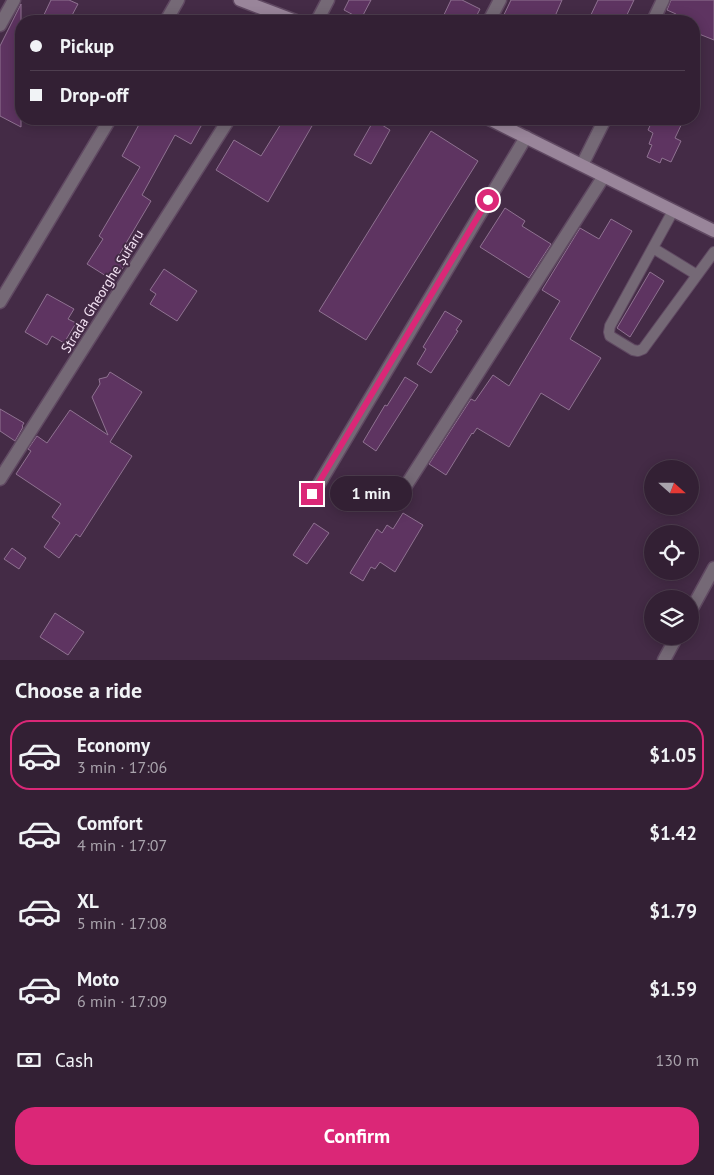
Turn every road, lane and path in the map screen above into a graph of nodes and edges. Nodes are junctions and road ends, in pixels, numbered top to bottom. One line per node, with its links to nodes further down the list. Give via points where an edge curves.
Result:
1 (14, 0): 12 (street)
2 (178, 0): 7 (street)
3 (240, 0): 8 (main road)
4 (328, 0): 9 (street)
5 (500, 0): 10 (street)
6 (663, 0): 11 (street)
7 (169, 15)
8 (278, 15)
9 (320, 15)
10 (492, 15)
11 (656, 15)
12 (0, 25)
13 (106, 125): 25 (street)
14 (224, 125): 26 (street, Strada Gheorghe Șufaru)
15 (502, 125): 17 (main road)
16 (602, 125): 18 (street)
17 (526, 137): 18 (main road); 27 (street)
18 (582, 166): 19 (main road)
19 (604, 176): 20 (main road); 28 (street)
20 (673, 211): 21 (main road); 22 (lane)
21 (714, 231)
22 (652, 248): 24 (lane); 24 (lane, via 610,326 610,336 618,341 633,350 643,349)
23 (714, 252): 24 (lane)
24 (697, 276)
25 (0, 302)
26 (0, 479)
27 (312, 494)
28 (400, 495)
29 (714, 568): 30 (street)
30 (699, 596)
31 (672, 645): 32 (street)
32 (664, 660)

